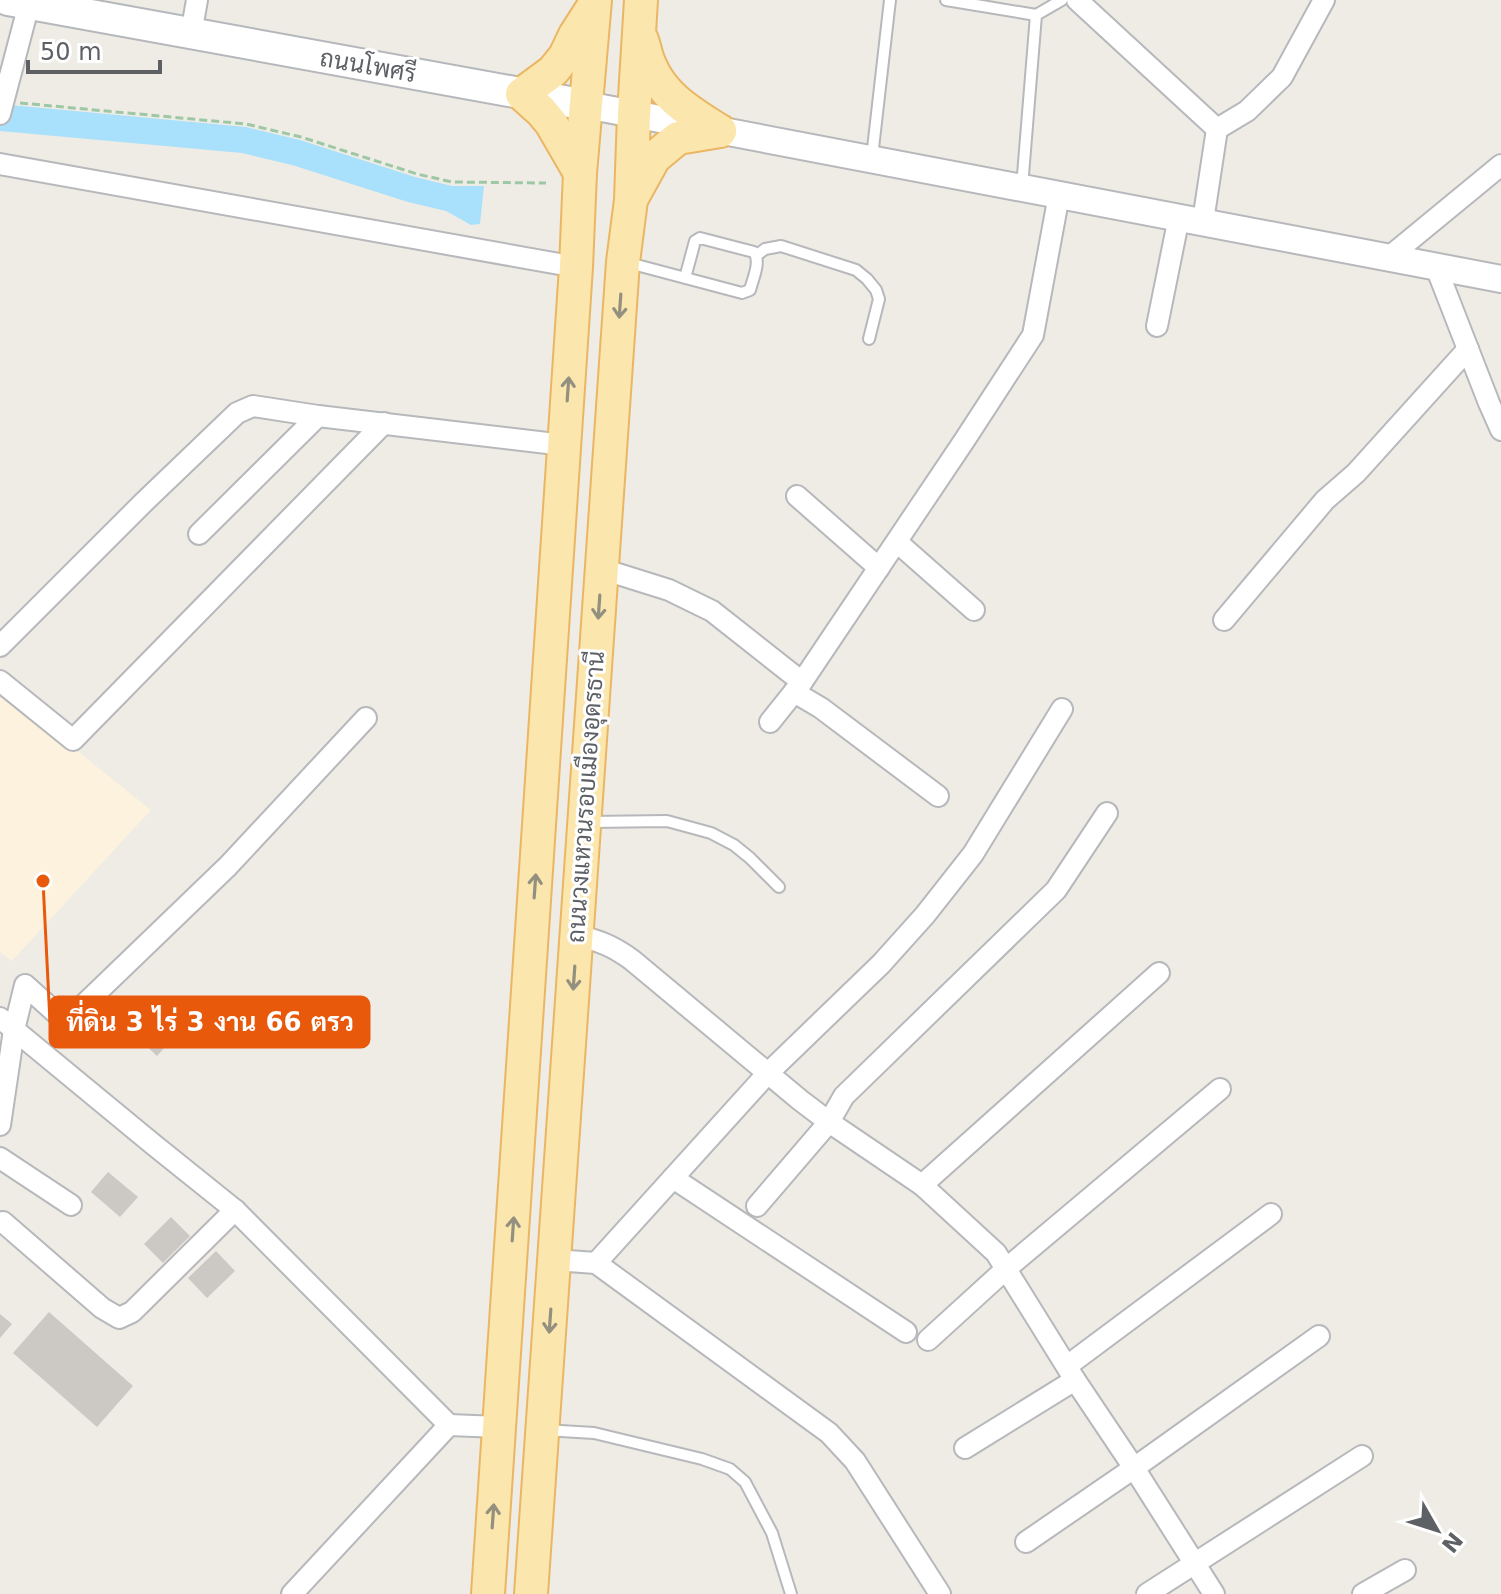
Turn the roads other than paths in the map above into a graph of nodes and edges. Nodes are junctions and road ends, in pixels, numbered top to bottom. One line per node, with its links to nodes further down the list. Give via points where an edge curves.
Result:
1 (197, 0): 12 (street)
2 (890, 0): 19 (lane)
3 (946, 0): 11 (lane)
4 (1062, 0): 11 (lane)
5 (1077, 0): 17 (street)
6 (1321, 1): 17 (street, via 1282,77 1247,111)
7 (18, 2): 9 (main road, ถนนโพศรี); 15 (street)
8 (595, 2): 13 (main road, via 565,56); 14 (main road, ถนนวงแหวนรอบเมืองอุดรธานี)
9 (68, 5): 12 (main road, ถนนโพศรี)
10 (640, 15): 16 (main road, ถนนวงแหวนรอบเมืองอุดรธานี); 18 (main road, via 650,66 664,91)
11 (1036, 15): 23 (lane)
12 (191, 34): 13 (main road, ถนนโพศรี)
13 (522, 94): 14 (main road, ถนนโพศรี); 22 (main road, via 551,123)
14 (586, 105): 16 (street); 22 (main road, ถนนวงแหวนรอบเมืองอุดรธานี)
15 (2, 106)
16 (634, 114): 18 (street); 25 (main road, ถนนวงแหวนรอบเมืองอุดรธานี)
17 (1217, 129): 26 (street)
18 (720, 131): 19 (street); 25 (main road, via 678,138 654,158)
19 (872, 160): 23 (street)
20 (0, 164): 30 (street)
21 (1501, 165): 28 (street)
22 (580, 173): 30 (main road, ถนนวงแหวนรอบเมืองอุดรธานี)
23 (1022, 189): 24 (street)
24 (1059, 195): 26 (street); 43 (street, via 1033,335)
25 (631, 200): 29 (main road, ถนนวงแหวนรอบเมืองอุดรธานี)
26 (1191, 219): 28 (street); 34 (street)
27 (757, 255): 32 (lane, via 746,292); 32 (lane, via 700,238); 35 (lane, via 781,246 856,270 879,299)
28 (1388, 258): 31 (street)
29 (623, 262): 32 (lane); 45 (main road, ถนนวงแหวนรอบเมืองอุดรธานี, one-way to 45)
30 (576, 267): 40 (main road, ถนนวงแหวนรอบเมืองอุดรธานี, one-way to 30)
31 (1436, 267): 33 (street); 36 (street)
32 (685, 278)
33 (1501, 279)
34 (1157, 326)
35 (869, 339)
36 (1468, 349): 39 (street); 47 (street, via 1325,500)
37 (318, 416): 38 (street); 42 (street); 48 (street, via 253,406 237,413)
38 (384, 423): 40 (street); 49 (street, via 73,740)
39 (1501, 430)
40 (564, 445): 81 (main road, ถนนวงแหวนรอบเมืองอุดรธานี, one-way to 40)
41 (797, 496): 44 (street)
42 (199, 534)
43 (897, 542): 44 (street); 46 (street)
44 (879, 568): 50 (street)
45 (602, 569): 50 (street, via 669,590 712,611); 56 (main road, ถนนวงแหวนรอบเมืองอุดรธานี, one-way to 56)
46 (974, 610)
47 (1224, 620)
48 (0, 646)
49 (0, 681)
50 (798, 687): 53 (street); 54 (street)
51 (1062, 709): 61 (street, via 973,854 925,915)
52 (366, 718): 60 (street, via 228,866 66,1022 25,985)
53 (770, 722)
54 (938, 796)
55 (1107, 813): 63 (street, via 1056,890 844,1096)
56 (584, 822): 57 (lane, via 667,821 711,833 734,845); 58 (main road, ถนนวงแหวนรอบเมืองอุดรธานี)
57 (779, 887)
58 (576, 935): 61 (street, via 616,948); 73 (main road, ถนนวงแหวนรอบเมืองอุดรธานี, one-way to 73)
59 (1159, 973): 67 (street)
60 (7, 1024): 64 (street); 70 (street)
61 (767, 1074): 63 (street); 66 (street)
62 (1220, 1089): 75 (street)
63 (829, 1122): 67 (street); 69 (street)
64 (0, 1125)
65 (0, 1158): 68 (street)
66 (673, 1178): 74 (street); 76 (street)
67 (922, 1185): 75 (street)
68 (71, 1205)
69 (757, 1206)
70 (235, 1210): 72 (street, via 132,1312 119,1318); 80 (street)
71 (1271, 1214): 79 (street)
72 (1, 1223)
73 (554, 1260): 74 (street); 82 (main road, ถนนวงแหวนรอบเมืองอุดรธานี, one-way to 82)
74 (596, 1263): 93 (street, via 829,1433 855,1461)
75 (1007, 1268): 78 (street); 79 (street)
76 (906, 1332)
77 (1319, 1336): 85 (street)
78 (928, 1340)
79 (1071, 1373): 83 (street); 85 (street)
80 (449, 1425): 81 (street); 89 (street)
81 (499, 1427): 90 (main road, ถนนวงแหวนรอบเมืองอุดรธานี, one-way to 81)
82 (542, 1430): 91 (main road, ถนนวงแหวนรอบเมืองอุดรธานี); 92 (lane, via 594,1433 730,1469 745,1482 772,1533)
83 (965, 1448)
84 (1362, 1456): 87 (street)
85 (1134, 1468): 86 (street); 87 (street)
86 (1026, 1542)
87 (1194, 1563): 94 (street); 95 (street)
88 (1405, 1570): 96 (street)
89 (292, 1594)
90 (488, 1594)
91 (531, 1594)
92 (791, 1594)
93 (940, 1594)
94 (1147, 1594)
95 (1214, 1594)
96 (1363, 1594)

